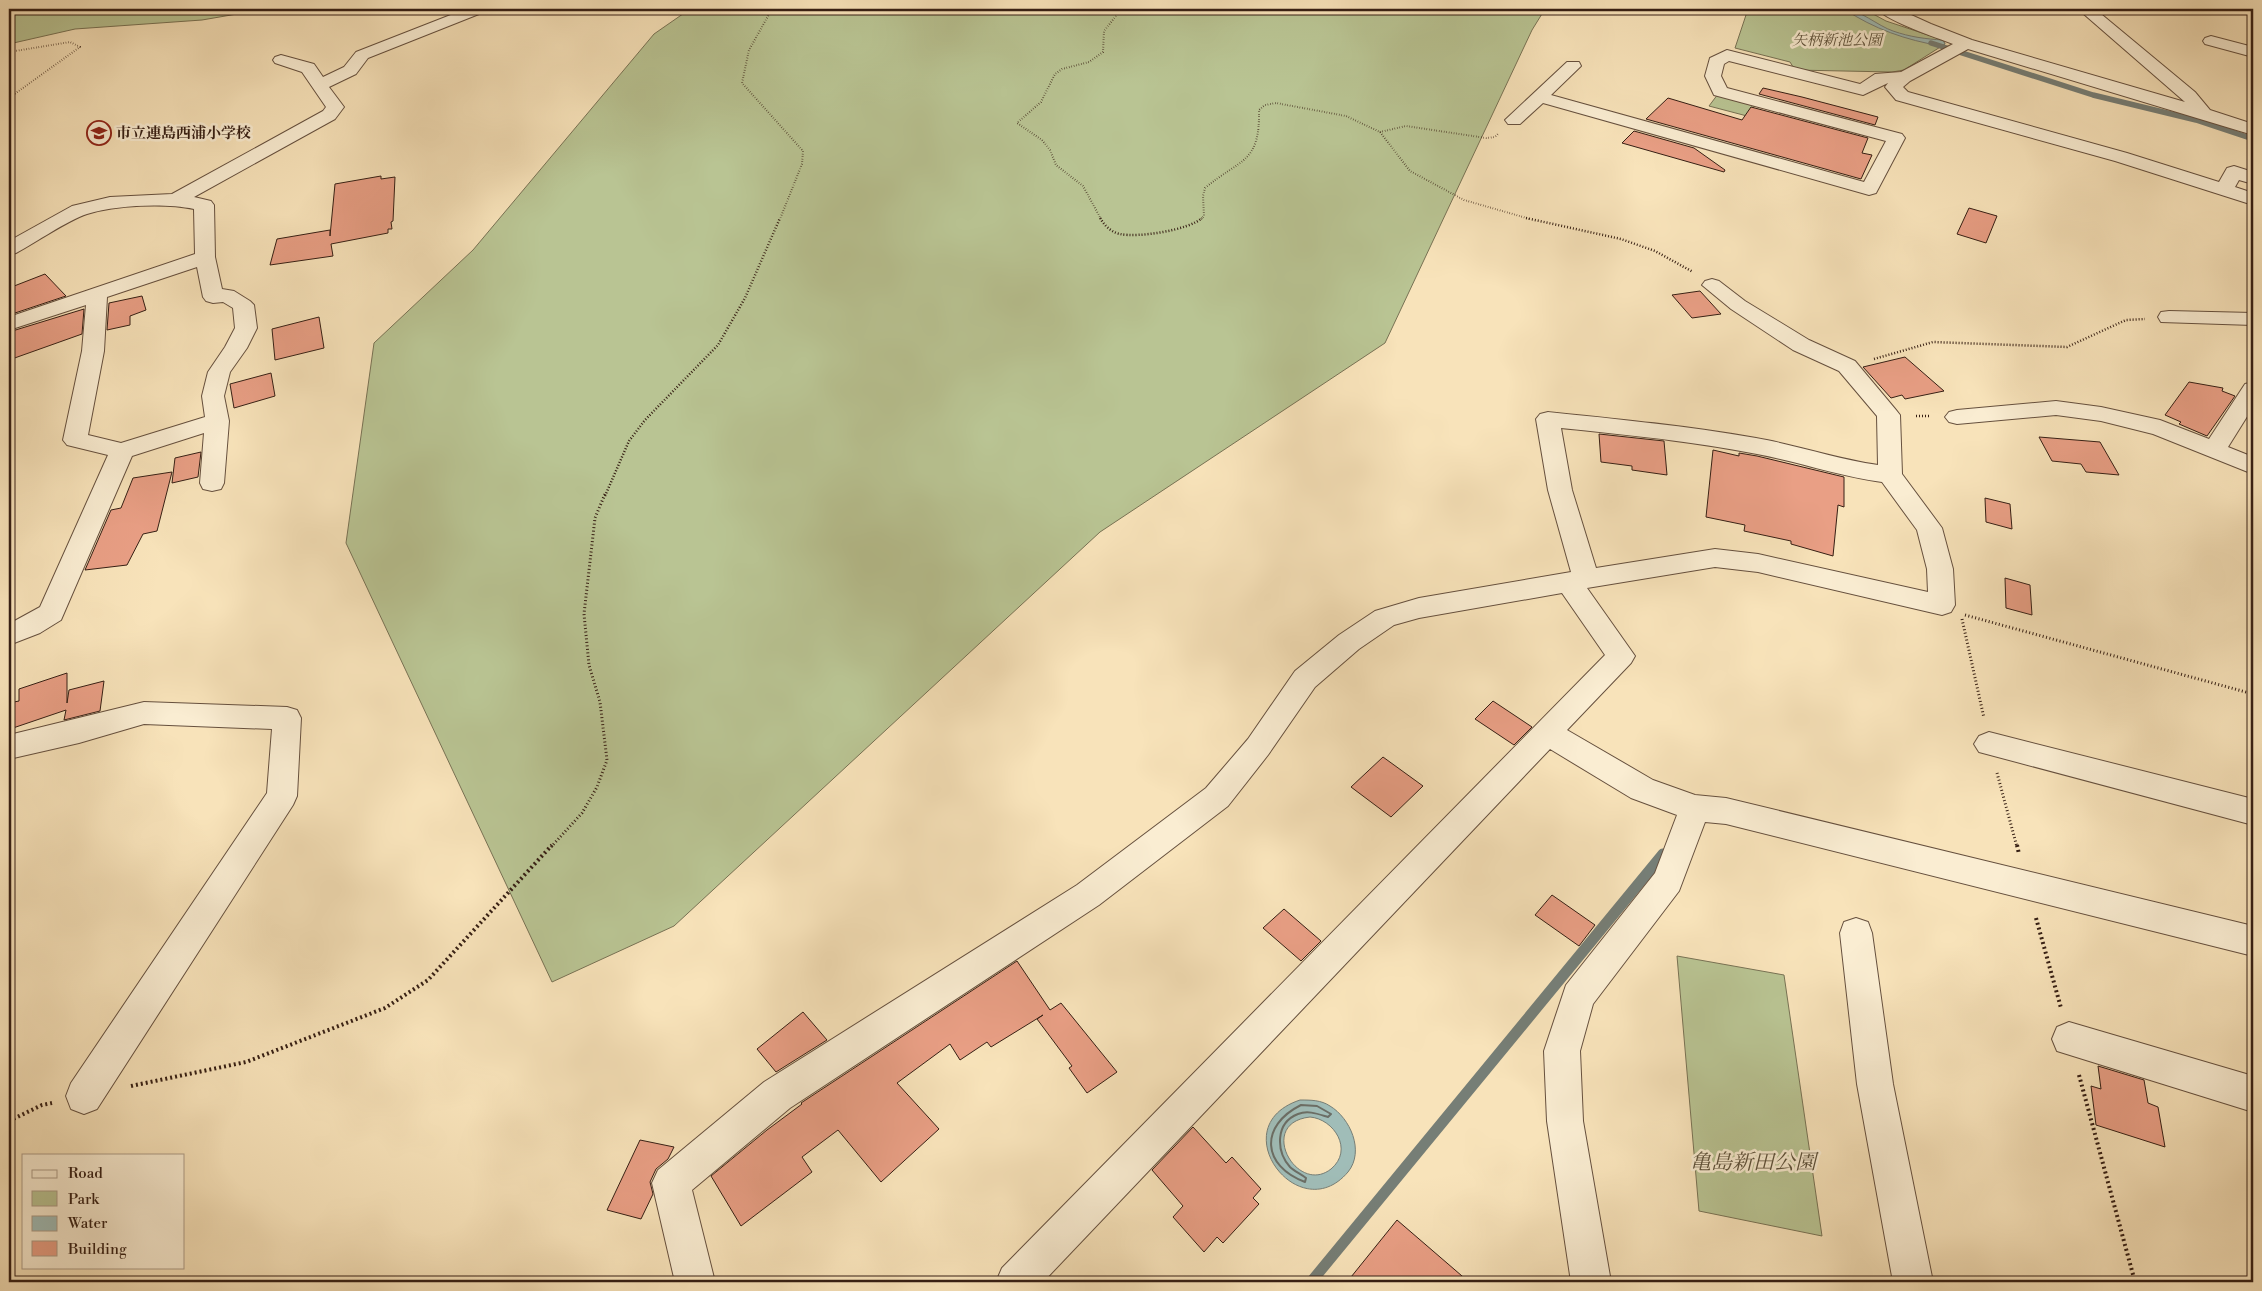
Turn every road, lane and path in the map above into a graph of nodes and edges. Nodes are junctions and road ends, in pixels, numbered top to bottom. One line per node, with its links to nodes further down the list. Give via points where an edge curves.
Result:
1 (478, 9): 13 (street, via 362,55 357,65 347,73)
2 (772, 9): 54 (path, via 749,50 742,83 803,151 802,164 767,251 718,345 645,420 629,441 595,518 584,614 589,665 600,702 607,760 582,813 428,980 385,1008 246,1062)
3 (1114, 9): 19 (path, via 1116,16 1104,31 1103,52 1088,62 1055,74 1040,102 1017,123 1048,143 1056,164 1083,186 1103,226 1114,234 1189,227 1200,223 1204,214 1205,188 1242,162 1252,150 1258,140 1260,110 1265,104 1285,104 1346,116)
4 (1886, 9): 7 (street)
5 (2086, 9): 16 (street, via 2189,96)
6 (2211, 41): 9 (street)
7 (1958, 47): 12 (street); 16 (street)
8 (9, 52): 15 (path, via 70,42 80,47)
9 (2253, 52)
10 (281, 60): 13 (street, via 308,68)
11 (1573, 66): 14 (street)
12 (1904, 77): 14 (street, via 1880,78 1863,90 1726,55 1716,62 1712,76 1720,91 1896,138 1869,189); 21 (street, via 1892,87 1902,96 2121,157)
13 (320, 84): 23 (street, via 335,107 329,115)
14 (1540, 97): 17 (street)
15 (9, 98)
16 (2205, 114): 18 (street)
17 (1514, 120): 19 (path, via 1495,137 1486,138 1406,126)
18 (2253, 130)
19 (1380, 132): 26 (path, via 1410,171 1464,200 1552,225 1621,239 1655,251)
20 (2253, 178): 21 (street, via 2234,172)
21 (2224, 190): 22 (street)
22 (2253, 199)
23 (177, 200): 24 (street, via 110,204 79,210); 25 (street, via 204,205)
24 (9, 249)
25 (205, 257): 27 (street); 35 (street, via 214,297 227,295 243,305 246,328 219,372 213,396)
26 (1712, 284): 31 (street, via 1738,305 1801,345)
27 (97, 294): 30 (street); 37 (street, via 93,351 74,440)
28 (2169, 317): 29 (street); 31 (path, via 2126,320 2067,347 1933,342)
29 (2253, 319)
30 (9, 324)
31 (1847, 366): 33 (street)
32 (2253, 390): 36 (street)
33 (1888, 416): 34 (path); 39 (street)
34 (1957, 417): 36 (street, via 2056,408 2101,414 2160,428)
35 (217, 422): 37 (street); 40 (street)
36 (2214, 450): 38 (street)
37 (122, 451): 42 (street, via 51,613)
38 (2253, 466)
39 (1890, 475): 41 (street, via 1847,469 1748,444 1548,419); 41 (street, via 1928,528 1940,569 1942,605 1758,563 1715,558)
40 (212, 483)
41 (1577, 580): 44 (street, via 1621,656); 56 (street, via 1419,608 1385,618 1349,642 1305,679 1258,747 1217,797 1088,895 777,1095 671,1183)
42 (9, 635)
43 (2253, 694): 45 (path, via 1961,614)
44 (1547, 732): 47 (street, via 1642,789); 57 (street)
45 (1989, 744): 48 (street); 49 (path)
46 (9, 748): 54 (street, via 144,713 287,718 282,796)
47 (1695, 808): 49 (street, via 1726,811); 58 (street, via 1668,881 1578,996 1562,1052 1565,1121)
48 (2253, 812)
49 (2028, 885): 51 (street); 52 (path)
50 (1856, 932): 59 (street, via 1875,1084)
51 (2253, 941)
52 (2069, 1039): 53 (street); 60 (path)
53 (2253, 1094)
54 (84, 1096): 55 (path, via 42,1105)
55 (9, 1121)
56 (695, 1282)
57 (1016, 1282)
58 (1591, 1282)
59 (1913, 1282)
60 (2135, 1282)

